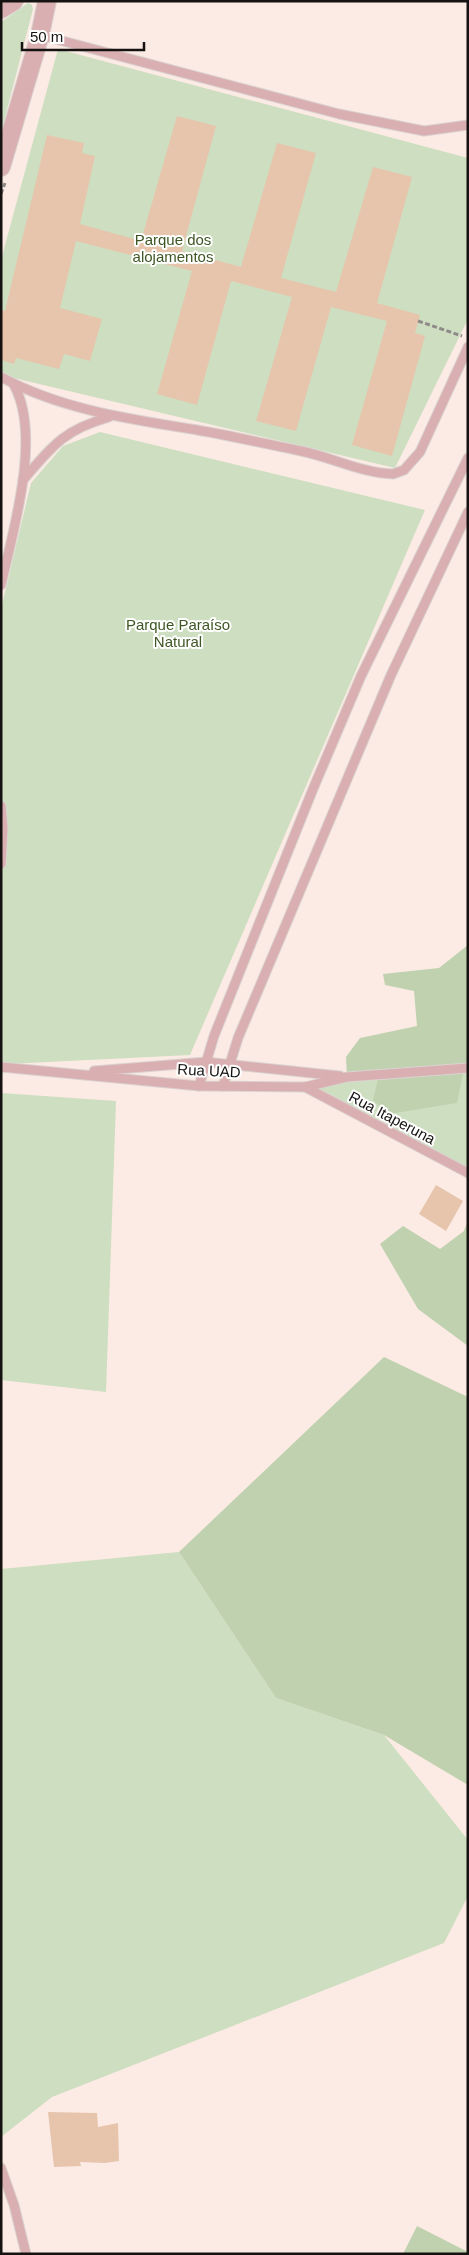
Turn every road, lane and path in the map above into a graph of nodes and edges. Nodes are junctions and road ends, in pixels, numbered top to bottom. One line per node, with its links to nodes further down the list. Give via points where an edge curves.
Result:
1 (14, 1): 3 (street)
2 (47, 1): 4 (street)
3 (1, 9)
4 (40, 35): 5 (lane, via 339,114 424,131); 6 (street)
5 (468, 125)
6 (1, 167)
7 (418, 321): 8 (path)
8 (468, 338)
9 (468, 347): 12 (lane, via 420,452 404,470 393,474 200,430)
10 (1, 377): 11 (lane)
11 (14, 385): 12 (lane); 14 (lane, via 24,412)
12 (110, 416): 14 (lane, via 75,429 48,451)
13 (468, 458): 19 (lane, via 360,676)
14 (23, 480): 16 (lane)
15 (468, 512): 20 (lane, via 391,675 238,1038)
16 (1, 585)
17 (1, 806): 18 (lane)
18 (1, 864)
19 (206, 1062): 20 (lane, Rua UAD); 23 (lane, Rua UAD); 25 (lane)
20 (230, 1064): 24 (lane, Rua UAD); 26 (lane)
21 (1, 1066): 23 (lane, Rua UAD)
22 (468, 1068): 24 (lane, Rua UAD)
23 (70, 1073): 25 (lane, Rua UAD)
24 (347, 1077): 27 (lane, Rua UAD)
25 (199, 1086): 26 (lane, Rua UAD)
26 (223, 1086): 27 (lane, Rua UAD)
27 (305, 1087): 28 (lane, Rua Itaperuna)
28 (468, 1173)
29 (1, 2168): 30 (lane)
30 (26, 2254)

